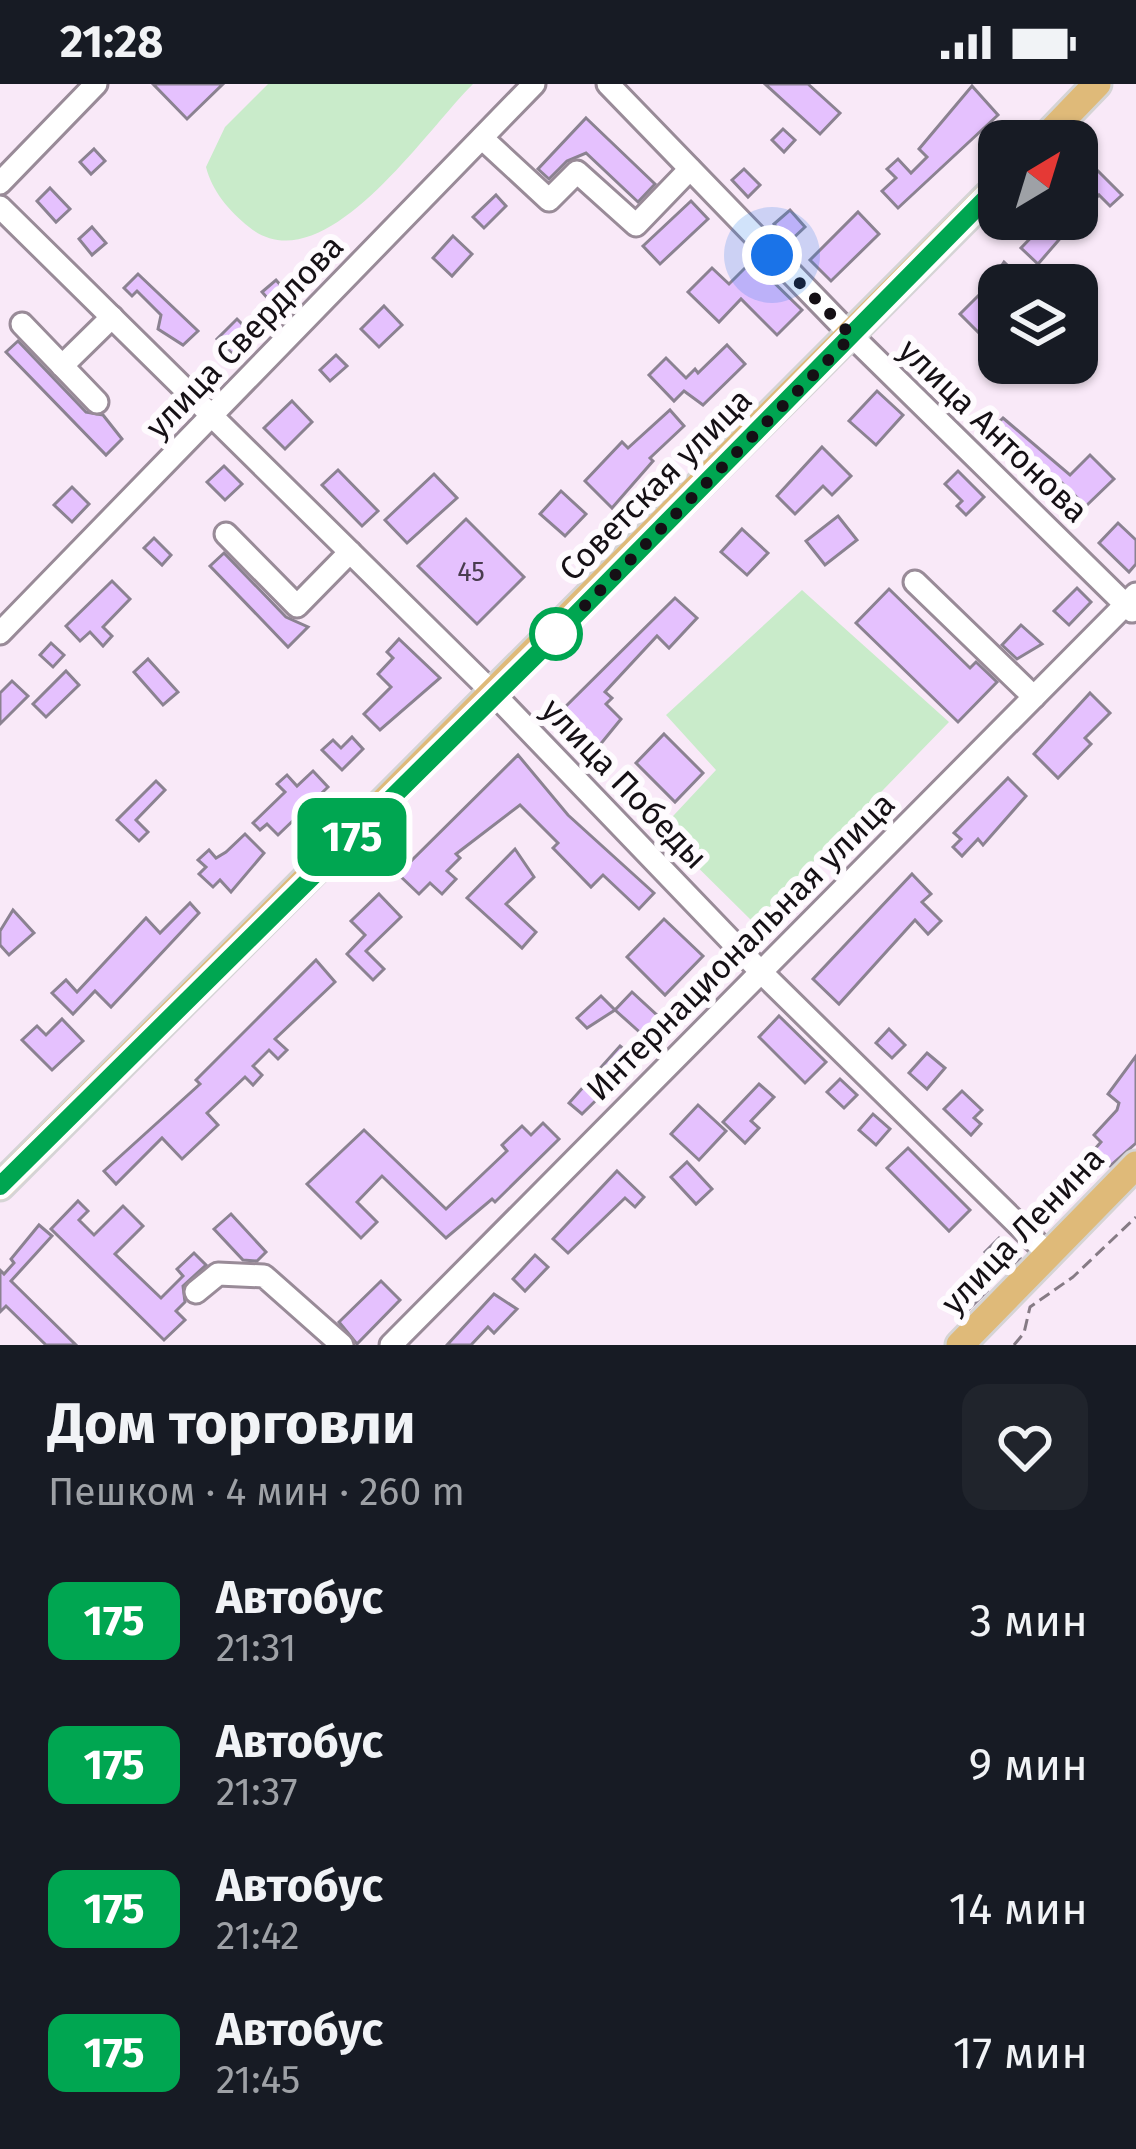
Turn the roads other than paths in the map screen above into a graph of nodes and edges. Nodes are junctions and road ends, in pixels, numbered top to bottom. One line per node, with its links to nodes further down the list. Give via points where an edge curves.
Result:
1 (96, 84): 8 (street)
2 (534, 84): 6 (street, улица Свердлова)
3 (608, 84): 7 (street, улица Антонова)
4 (1097, 84): 5 (main road)
5 (1062, 120)
6 (482, 138): 7 (street, via 549,200 577,172 636,225); 16 (street, улица Свердлова)
7 (690, 169): 13 (street, улица Антонова)
8 (0, 183)
9 (0, 207): 11 (street, улица Победы)
10 (978, 207): 13 (main road, Советская улица)
11 (112, 317): 14 (street); 16 (street, улица Победы)
12 (22, 324): 14 (street)
13 (852, 336): 20 (street, улица Антонова); 22 (main road, Советская улица)
14 (62, 366): 15 (street)
15 (97, 402)
16 (212, 416): 18 (street, улица Победы); 21 (street, улица Свердлова)
17 (226, 535): 18 (street, via 297,606)
18 (350, 552): 22 (street, улица Победы)
19 (915, 582): 23 (street)
20 (1133, 604): 23 (street, Интернациональная улица)
21 (0, 633)
22 (495, 695): 24 (street, улица Победы); 26 (main road, Советская улица)
23 (1034, 697): 24 (street, Интернациональная улица)
24 (761, 972): 27 (street, улица Победы); 30 (street, Интернациональная улица)
25 (1136, 1165): 27 (main road, улица Ленина)
26 (0, 1186)
27 (1048, 1254): 31 (main road, улица Ленина)
28 (196, 1292): 29 (street, via 218,1274 264,1276)
29 (342, 1345)
30 (392, 1345)
31 (960, 1345)

